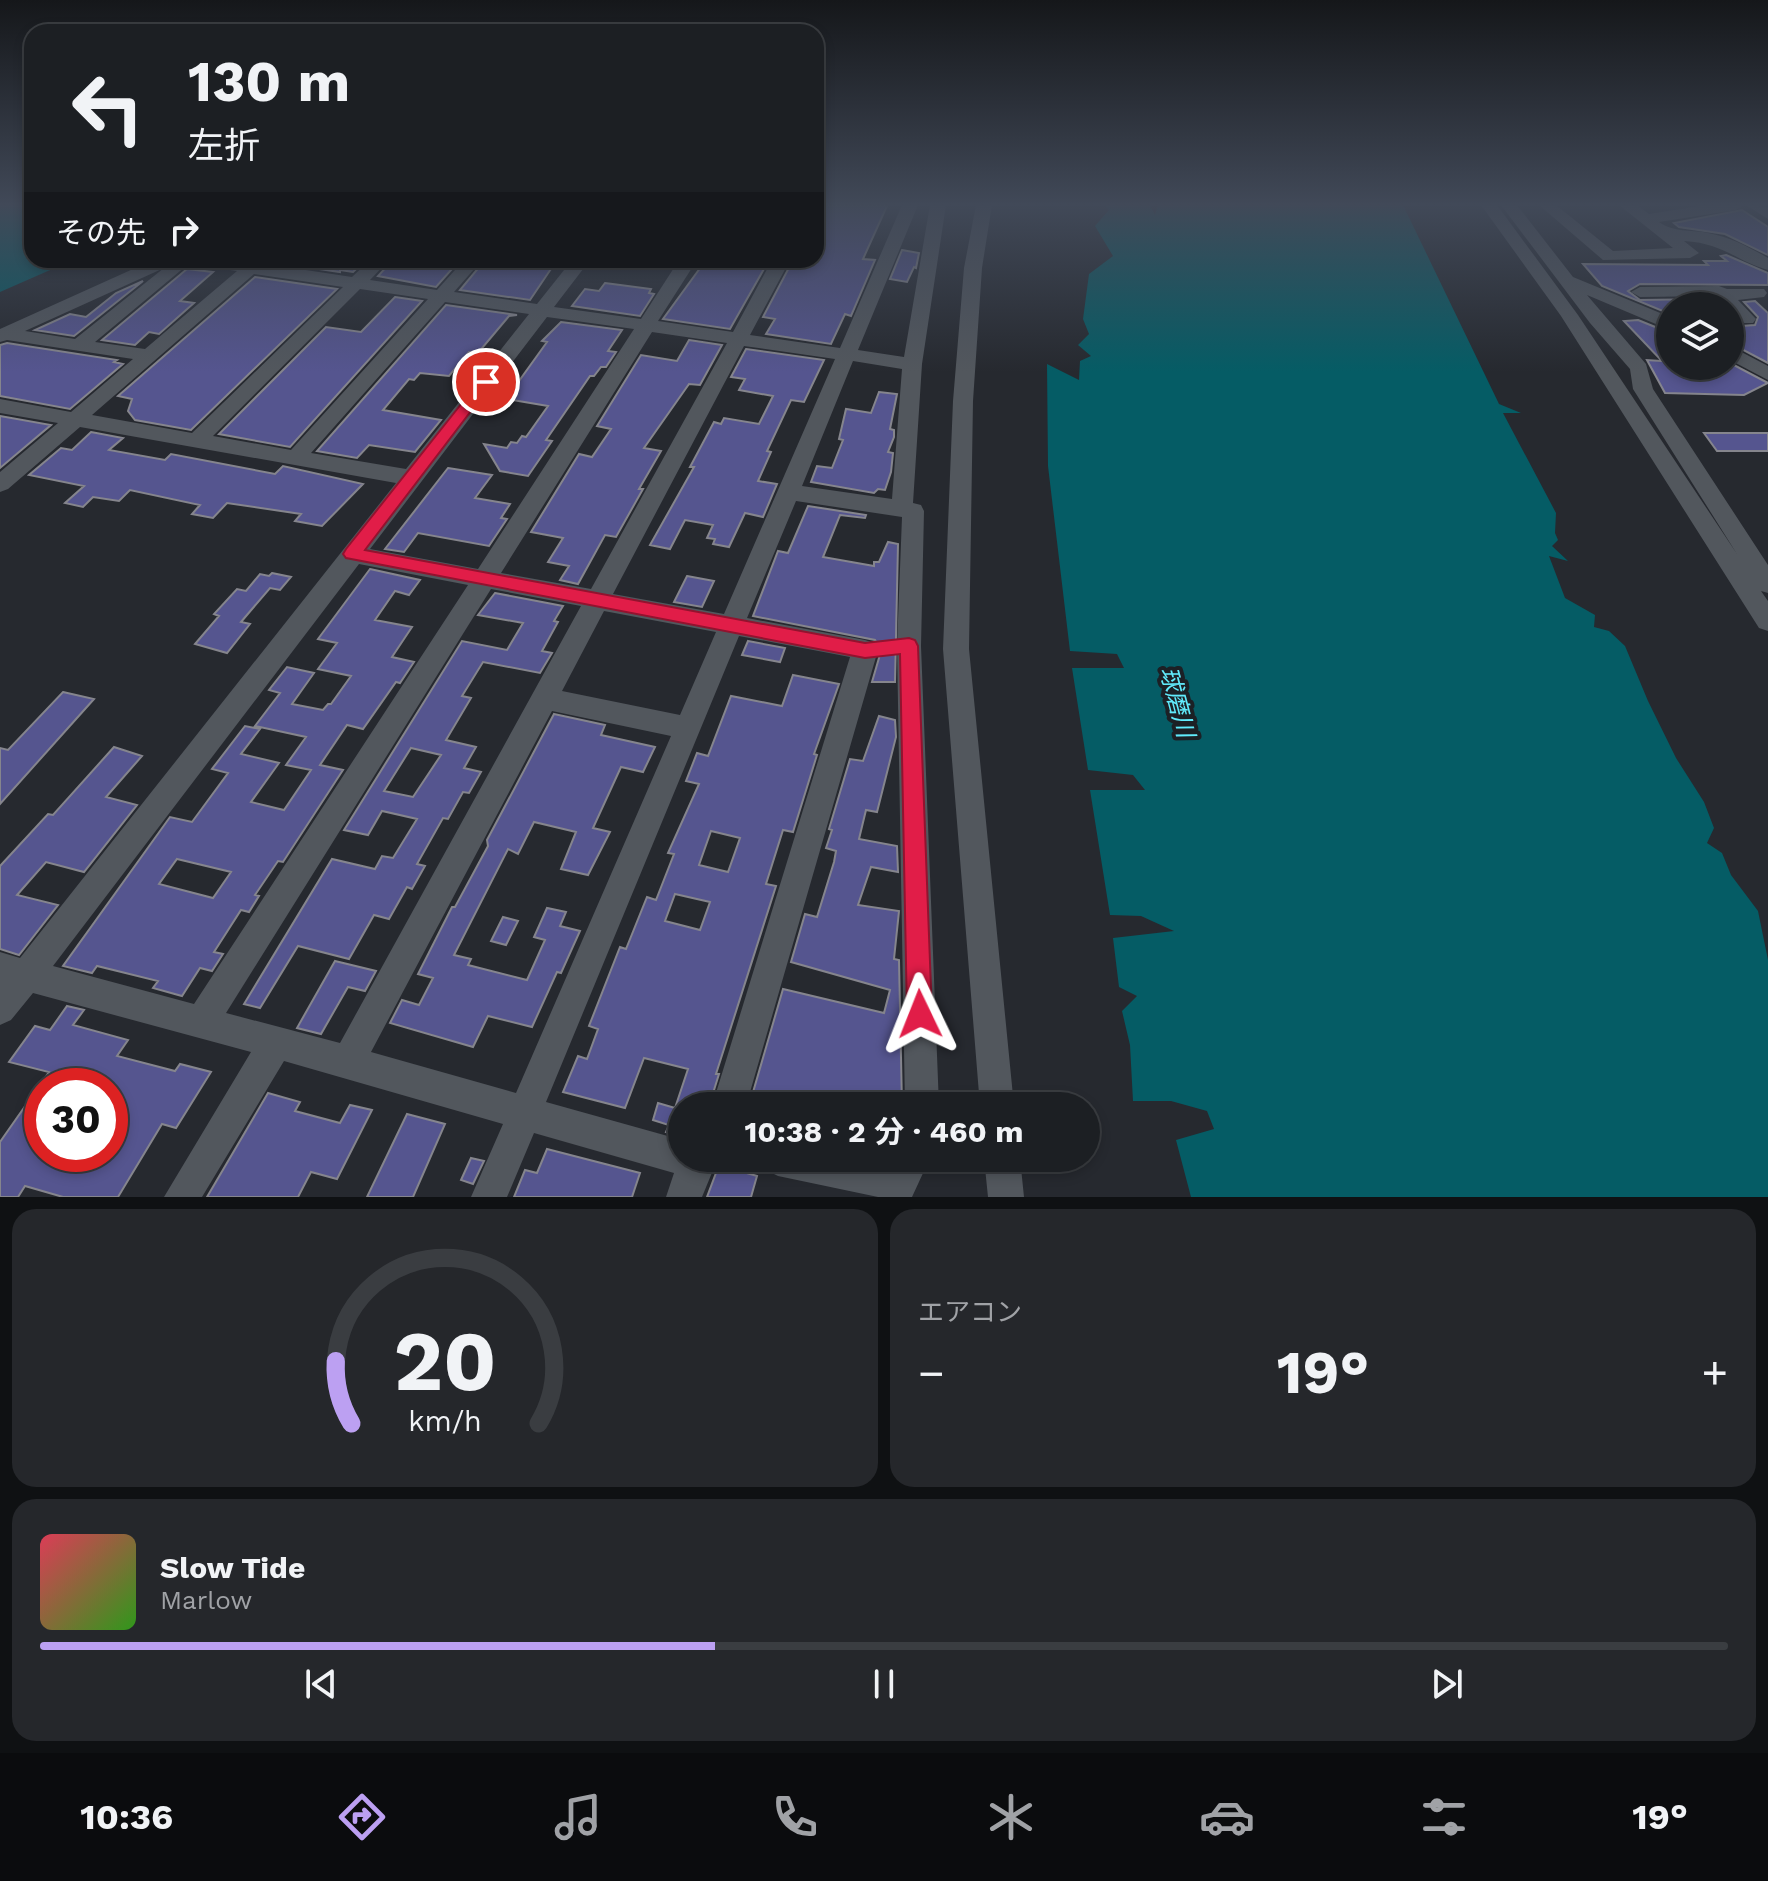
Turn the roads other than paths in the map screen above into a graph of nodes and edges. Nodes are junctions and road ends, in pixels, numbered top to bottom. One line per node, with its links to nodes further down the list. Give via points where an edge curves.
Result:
1 (886, 261): 37 (street)
2 (929, 261): 39 (street)
3 (974, 261): 67 (street, via 963,401 956,649)
4 (1533, 261): 40 (street)
5 (1544, 261): 19 (street)
6 (1553, 261): 19 (street)
7 (1610, 261): 18 (street)
8 (1666, 261): 18 (street)
9 (150, 268): 33 (street)
10 (174, 268): 35 (street)
11 (251, 268): 36 (street)
12 (292, 268): 20 (street)
13 (372, 268): 20 (street)
14 (466, 268): 25 (street)
15 (575, 268): 27 (street)
16 (683, 268): 32 (street)
17 (777, 268): 34 (street)
18 (1625, 274): 21 (street); 28 (street)
19 (1570, 282): 26 (street); 30 (street)
20 (356, 283): 25 (street); 44 (street)
21 (1673, 291): 22 (street)
22 (1720, 292)
23 (1758, 293): 24 (street)
24 (1744, 294)
25 (440, 296): 27 (street); 45 (street)
26 (1587, 306): 40 (street); 52 (street, via 1639,368 1643,389)
27 (542, 310): 32 (street); 46 (street)
28 (1656, 312)
29 (1744, 316): 31 (street)
30 (1656, 318)
31 (1747, 319)
32 (646, 325): 34 (street); 51 (street)
33 (3, 335): 35 (street)
34 (738, 340): 37 (street); 53 (street)
35 (79, 345): 36 (street)
36 (150, 356): 43 (street)
37 (846, 356): 39 (street); 48 (street)
38 (1744, 360): 41 (street)
39 (912, 364): 49 (street)
40 (1602, 365): 54 (street)
41 (1768, 374)
42 (0, 406): 43 (street)
43 (77, 420): 44 (street); 47 (street)
44 (197, 440): 45 (street)
45 (295, 458): 46 (street)
46 (412, 478): 50 (street)
47 (0, 484)
48 (789, 492): 49 (street); 55 (street)
49 (902, 509): 56 (street, via 913,511)
50 (352, 554): 51 (street); 60 (street)
51 (485, 578): 53 (street); 62 (street)
52 (1768, 584)
53 (598, 599): 55 (street); 58 (street)
54 (1768, 621)
55 (732, 623): 57 (street); 59 (street)
56 (909, 646): 57 (street); 66 (street)
57 (865, 650): 65 (street)
58 (544, 698): 59 (street); 64 (street)
59 (689, 728): 68 (street)
60 (13, 972): 61 (street); 62 (street)
61 (0, 1009)
62 (201, 1023): 63 (street)
63 (276, 1043): 64 (street); 74 (street)
64 (348, 1062): 68 (street)
65 (733, 1092)
66 (922, 1092)
67 (996, 1092)
68 (526, 1112): 69 (street); 75 (street)
69 (668, 1153)
70 (688, 1172): 76 (street)
71 (861, 1172): 73 (street)
72 (1003, 1172): 77 (street)
73 (902, 1179)
74 (182, 1197)
75 (489, 1197)
76 (684, 1197)
77 (1006, 1197)

